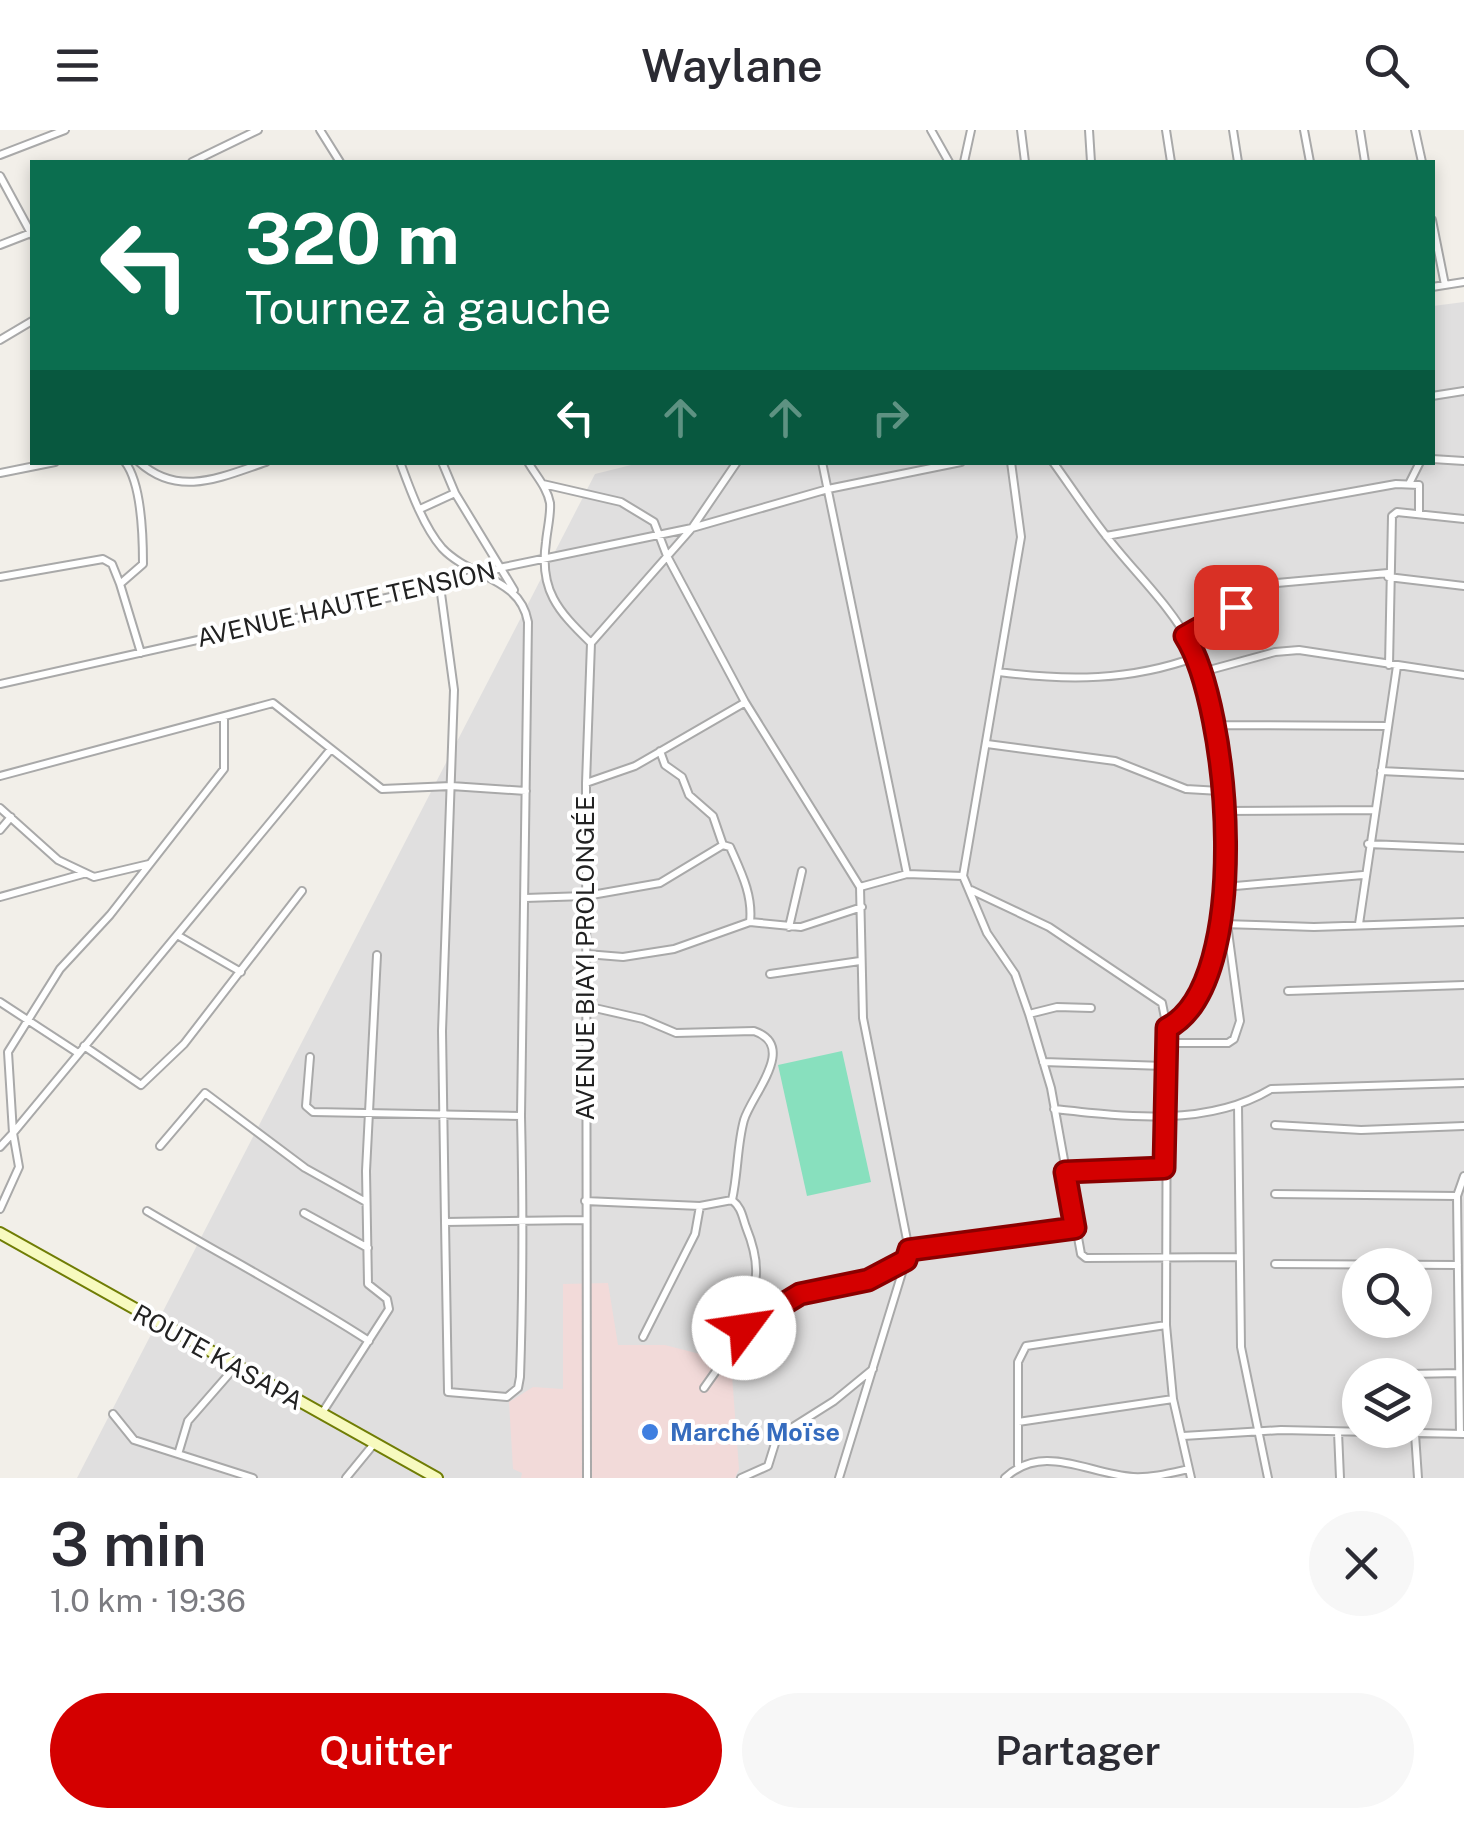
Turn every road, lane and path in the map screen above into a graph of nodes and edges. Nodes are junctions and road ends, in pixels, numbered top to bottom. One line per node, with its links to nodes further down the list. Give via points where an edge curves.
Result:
1 (65, 130): 13 (street)
2 (258, 130): 14 (street)
3 (320, 130): 15 (street)
4 (932, 130): 16 (street)
5 (971, 130): 17 (street)
6 (1021, 130): 18 (street)
7 (1089, 130): 19 (street)
8 (1166, 130): 20 (street)
9 (1233, 130): 21 (street)
10 (1304, 130): 22 (street)
11 (1360, 130): 23 (street)
12 (1416, 130): 24 (street)
13 (0, 155)
14 (196, 160)
15 (339, 160)
16 (948, 160)
17 (964, 160)
18 (1025, 160)
19 (1091, 160)
20 (1171, 160)
21 (1238, 160)
22 (1310, 160)
23 (1365, 160)
24 (1422, 160)
25 (0, 176): 26 (street)
26 (30, 230)
27 (30, 235): 29 (street)
28 (1435, 235): 31 (street)
29 (0, 246)
30 (1464, 282): 31 (street)
31 (1445, 285): 32 (street)
32 (1435, 287)
33 (30, 322): 34 (street)
34 (0, 340)
35 (1464, 390): 36 (street)
36 (1435, 395)
37 (1435, 458): 38 (street)
38 (1464, 461)
39 (40, 465): 52 (street)
40 (127, 465): 69 (street, via 142,518 143,564)
41 (144, 465): 42 (street, via 172,484 224,478)
42 (258, 465)
43 (401, 465): 57 (street)
44 (443, 465): 56 (street)
45 (530, 465): 53 (street)
46 (735, 465): 60 (street)
47 (823, 465): 55 (street)
48 (946, 465): 55 (street, AVENUE HAUTE TENSION)
49 (1011, 465): 78 (street, via 1021,537)
50 (1055, 465): 62 (street)
51 (1418, 465): 54 (street)
52 (0, 473)
53 (544, 484): 61 (street, via 640,510); 64 (street, via 550,506)
54 (1409, 484): 58 (street, via 1421,488); 62 (street)
55 (828, 489): 60 (street, AVENUE HAUTE TENSION); 107 (street)
56 (455, 494): 57 (street); 65 (street)
57 (420, 508): 66 (street, via 443,548)
58 (1419, 514): 59 (street); 67 (street, via 1393,514)
59 (1464, 519)
60 (692, 528): 61 (street, AVENUE HAUTE TENSION); 63 (street)
61 (660, 535): 63 (street); 64 (street, AVENUE HAUTE TENSION)
62 (1106, 536): 73 (street)
63 (667, 556): 74 (street); 82 (street)
64 (544, 558): 65 (street, AVENUE HAUTE TENSION); 74 (street, via 556,609)
65 (504, 567): 66 (street, AVENUE HAUTE TENSION); 72 (street)
66 (482, 573): 70 (street, AVENUE HAUTE TENSION); 72 (street)
67 (1388, 575): 71 (street); 73 (street, via 1277,583); 77 (street)
68 (0, 577): 69 (street, via 103,560 112,564)
69 (120, 584): 75 (street)
70 (440, 586): 75 (street, AVENUE HAUTE TENSION); 93 (street, via 454,690)
71 (1464, 586)
72 (515, 592): 95 (street, via 528,622)
73 (1185, 636): 76 (street)
74 (591, 642): 92 (street, AVENUE BIAYI PROLONGÉE)
75 (142, 653): 81 (street, AVENUE HAUTE TENSION)
76 (1196, 658): 78 (street, via 1094,679); 79 (street)
77 (1393, 666): 79 (street, via 1286,650); 80 (street); 85 (street)
78 (998, 672): 86 (street)
79 (1202, 672): 84 (street)
80 (1464, 675)
81 (0, 684)
82 (745, 702): 88 (street); 110 (street)
83 (224, 719): 87 (street, via 280,705); 91 (street); 104 (street, via 224,768)
84 (1215, 725): 85 (street); 94 (street)
85 (1388, 726): 89 (street)
86 (986, 744): 94 (street, via 1115,762 1186,790); 109 (street)
87 (331, 749): 93 (street, via 382,789); 123 (street)
88 (660, 752): 92 (street); 102 (street, via 694,802 713,816)
89 (1381, 771): 90 (street); 98 (street)
90 (1464, 774)
91 (0, 776)
92 (586, 783): 114 (street, AVENUE BIAYI PROLONGÉE)
93 (452, 786): 95 (street); 146 (street)
94 (1220, 791): 97 (street)
95 (526, 792): 116 (street)
96 (0, 808): 99 (street)
97 (1222, 810): 98 (street); 111 (street)
98 (1374, 810): 101 (street)
99 (12, 817): 100 (street); 106 (street, via 58,860)
100 (0, 830)
101 (1368, 844): 103 (street); 108 (street)
102 (723, 846): 114 (street, via 660,883); 118 (street, via 730,847 744,879)
103 (1464, 848)
104 (150, 864): 106 (street, via 103,878); 135 (street, via 60,969)
105 (802, 871): 122 (street)
106 (84, 873): 115 (street)
107 (908, 874): 109 (street); 110 (street)
108 (1363, 874): 111 (street); 121 (street)
109 (963, 876): 112 (street)
110 (860, 887): 117 (street)
111 (1224, 888): 120 (street)
112 (970, 890): 134 (street, via 987,933 1016,974); 136 (street, via 1049,927 1162,1002)
113 (302, 891): 127 (street)
114 (586, 896): 116 (street); 124 (street, AVENUE BIAYI PROLONGÉE)
115 (0, 897)
116 (524, 898): 147 (street)
117 (862, 906): 122 (street); 126 (street)
118 (750, 922): 122 (street); 124 (street, via 674,949 623,957)
119 (1464, 922): 121 (street)
120 (1225, 924): 121 (street); 136 (street, via 1194,1005); 137 (street, via 1237,1034 1228,1043)
121 (1359, 924)
122 (789, 927)
123 (177, 935): 127 (street); 138 (street)
124 (586, 954): 132 (street, AVENUE BIAYI PROLONGÉE)
125 (378, 955): 145 (street)
126 (860, 960): 128 (street); 172 (street, via 864,1018)
127 (241, 972): 138 (street, via 184,1044 141,1084)
128 (770, 974)
129 (1464, 986): 130 (street)
130 (1288, 991)
131 (0, 1002): 135 (street)
132 (586, 1006): 159 (street, via 667,1032 754,1031 770,1040 768,1074 744,1118); 160 (street, AVENUE BIAYI PROLONGÉE)
133 (1092, 1008): 134 (street)
134 (1029, 1014): 140 (street)
135 (30, 1017): 138 (street); 151 (street, via 8,1052)
136 (1167, 1028): 137 (street)
137 (1166, 1043): 141 (street)
138 (81, 1050): 151 (street)
139 (310, 1057): 145 (street, via 308,1110)
140 (1043, 1062): 141 (street); 144 (street)
141 (1165, 1066): 148 (street)
142 (1464, 1083): 143 (street, via 1271,1088)
143 (1238, 1104): 148 (street); 174 (street)
144 (1054, 1109): 148 (street); 155 (street)
145 (370, 1114): 146 (street); 161 (street)
146 (445, 1116): 147 (street); 168 (street)
147 (521, 1116): 166 (street)
148 (1166, 1117): 154 (street)
149 (1275, 1125): 150 (street)
150 (1464, 1126)
151 (12, 1132): 152 (street); 163 (street, via 19,1167)
152 (0, 1145)
153 (160, 1146): 161 (street, via 205,1093 305,1168)
154 (1164, 1168): 155 (street); 173 (street)
155 (1065, 1172): 169 (street)
156 (1464, 1176): 158 (street)
157 (1275, 1194): 158 (street)
158 (1457, 1196): 177 (street)
159 (732, 1200): 162 (street); 180 (street, via 757,1252 758,1285)
160 (584, 1201): 162 (street); 167 (street, AVENUE BIAYI PROLONGÉE)
161 (366, 1202): 171 (street)
162 (700, 1206): 181 (street, via 695,1234)
163 (0, 1209)
164 (147, 1212): 182 (street)
165 (304, 1213): 171 (street)
166 (522, 1219): 167 (street); 168 (street); 168 (street, via 520,1377 514,1394 496,1398 455,1395 446,1387)
167 (584, 1220): 206 (street, AVENUE BIAYI PROLONGÉE)
168 (446, 1222)
169 (1075, 1228): 172 (street); 173 (street, via 1086,1258)
170 (0, 1233): 183 (main road, ROUTE KASAPA)
171 (368, 1248): 182 (street, via 368,1288 389,1304)
172 (909, 1250): 175 (street)
173 (1167, 1255): 174 (street); 179 (street)
174 (1238, 1258): 192 (street, via 1242,1347)
175 (906, 1260): 180 (street, via 868,1280 800,1294); 184 (street)
176 (1275, 1264): 177 (street)
177 (1458, 1265): 178 (street)
178 (1462, 1298): 185 (street)
179 (1166, 1325): 188 (street); 191 (street, via 1026,1346 1018,1362)
180 (744, 1328): 187 (street)
181 (642, 1337)
182 (369, 1341): 190 (street)
183 (236, 1366): 190 (main road, ROUTE KASAPA); 200 (street, via 188,1421)
184 (874, 1368): 207 (street, via 777,1437 768,1466); 208 (street)
185 (1458, 1373): 186 (street); 196 (street)
186 (1432, 1374)
187 (704, 1388)
188 (1173, 1399): 191 (street); 197 (street)
189 (113, 1414): 200 (street, via 127,1436)
190 (321, 1414): 198 (main road, ROUTE KASAPA)
191 (1018, 1422): 201 (street)
192 (1258, 1431): 193 (street); 197 (street); 210 (street)
193 (1338, 1432): 194 (street); 211 (street)
194 (1342, 1432)
195 (1432, 1434): 196 (street)
196 (1462, 1434)
197 (1182, 1436): 202 (street)
198 (373, 1445): 204 (street); 205 (main road, ROUTE KASAPA)
199 (1416, 1448): 212 (street)
200 (179, 1451): 203 (street)
201 (1018, 1466): 202 (street, via 1048,1459 1134,1477); 209 (street)
202 (1190, 1474)
203 (253, 1478)
204 (346, 1478)
205 (438, 1478)
206 (587, 1478)
207 (741, 1478)
208 (839, 1478)
209 (1005, 1478)
210 (1268, 1478)
211 (1340, 1478)
212 (1418, 1478)

